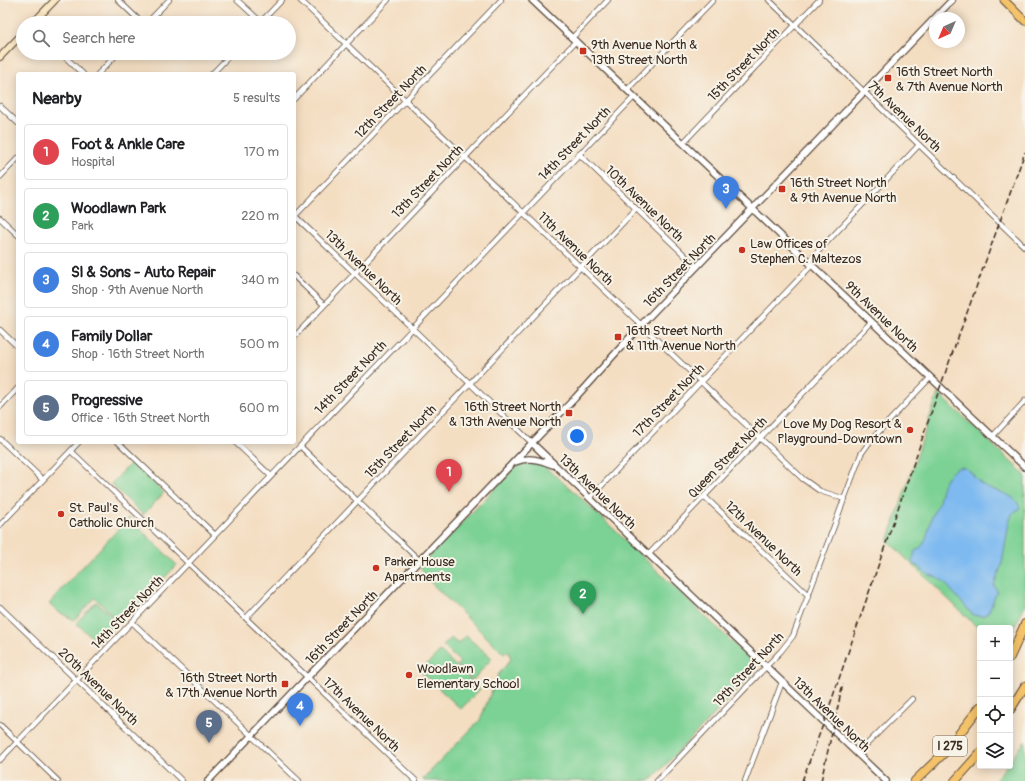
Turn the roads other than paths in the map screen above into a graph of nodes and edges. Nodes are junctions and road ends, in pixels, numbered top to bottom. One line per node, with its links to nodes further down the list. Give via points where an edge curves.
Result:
1 (55, 0): 16 (main road)
2 (118, 0): 17 (street)
3 (169, 0): 18 (street)
4 (237, 0): 19 (street)
5 (282, 0): 20 (street)
6 (300, 0): 25 (street, 11th Avenue North)
7 (388, 0): 25 (street)
8 (501, 0): 38 (street, 12th Street North)
9 (532, 0): 24 (street, 9th Avenue North)
10 (608, 0): 24 (street, 13th Street North)
11 (713, 0): 34 (street)
12 (769, 0): 22 (street, 7th Avenue North)
13 (819, 0): 22 (street, 15th Street North)
14 (952, 0): 35 (street, 16th Street North)
15 (1004, 0): 21 (main road)
16 (40, 16)
17 (135, 16)
18 (154, 16)
19 (254, 16)
20 (267, 16)
21 (1025, 21)
22 (795, 25): 35 (street, 7th Avenue North); 41 (street, 15th Street North)
23 (16, 39): 26 (main road)
24 (574, 39): 34 (street, 9th Avenue North); 44 (street, 13th Street North)
25 (346, 44): 37 (street); 38 (street, 11th Avenue North)
26 (2, 50): 27 (main road)
27 (0, 57)
28 (68, 60): 31 (street)
29 (111, 60): 32 (street)
30 (225, 60): 33 (street)
31 (81, 72)
32 (100, 72)
33 (214, 72)
34 (627, 90): 36 (street, 9th Avenue North)
35 (864, 91): 42 (street, 7th Avenue North); 48 (street, 16th Street North)
36 (634, 96): 41 (street, 9th Avenue North); 43 (street, 14th Street North)
37 (296, 97)
38 (405, 100): 44 (street, 11th Avenue North); 50 (street, 12th Street North)
39 (0, 106): 40 (street)
40 (16, 121)
41 (683, 143): 48 (street, 9th Avenue North)
42 (919, 145): 54 (street, 7th Avenue North); 55 (street, 17th Street North)
43 (579, 154): 47 (street, 10th Avenue North); 49 (street, 14th Street North)
44 (465, 157): 49 (street, 11th Avenue North); 58 (street, 13th Street North)
45 (16, 160): 46 (street)
46 (0, 177)
47 (636, 209): 56 (street, 15th Street North); 57 (street, 10th Avenue North)
48 (752, 209): 55 (street, 9th Avenue North); 57 (street, 16th Street North)
49 (523, 212): 56 (street, 11th Avenue North); 63 (street, 14th Street North)
50 (296, 214)
51 (0, 218): 53 (street)
52 (296, 218): 58 (street, 13th Avenue North)
53 (16, 233)
54 (1025, 247)
55 (810, 263): 61 (street, 9th Avenue North); 68 (street, 17th Street North)
56 (581, 267): 62 (street, 11th Avenue North); 69 (street, 15th Street North)
57 (697, 267): 62 (street, 16th Street North)
58 (354, 273): 60 (street, 13th Street North); 63 (street, 13th Avenue North)
59 (296, 278): 60 (street)
60 (324, 305): 65 (street, 13th Street North)
61 (871, 322): 67 (street, 9th Avenue North); 74 (street, Queen Street North)
62 (641, 325): 68 (street, 11th Avenue North); 76 (street, 16th Street North)
63 (412, 329): 69 (street, 13th Avenue North); 80 (street, 14th Street North)
64 (0, 330): 66 (street)
65 (296, 335)
66 (16, 345)
67 (930, 378): 73 (street, 9th Avenue North); 89 (street, 19th Street North, via 871,440 857,462)
68 (701, 382): 74 (street, 11th Avenue North); 88 (street, 17th Street North)
69 (470, 384): 76 (street, 13th Avenue North); 90 (street, 15th Street North)
70 (16, 390): 72 (street)
71 (1025, 402): 73 (street)
72 (0, 407)
73 (993, 436): 84 (street, 9th Avenue North)
74 (760, 438): 87 (street, Queen Street North); 89 (street, 11th Avenue North, via 812,486 829,496)
75 (0, 439): 86 (street)
76 (532, 443): 82 (street, 16th Street North); 83 (street, 13th Avenue North)
77 (77, 444): 81 (street)
78 (120, 444): 92 (street)
79 (237, 444): 85 (street)
80 (300, 446): 85 (street, 14th Street North); 90 (street)
81 (71, 451): 86 (street); 95 (street, 17th Avenue North)
82 (513, 463): 83 (street, via 534,459); 94 (street, 16th Street North)
83 (555, 465): 88 (street, 13th Avenue North)
84 (1025, 467)
85 (271, 476): 92 (street, 14th Street North)
86 (43, 480): 91 (street)
87 (704, 496): 93 (street, Queen Street North); 96 (street, 12th Avenue North)
88 (590, 498): 93 (street, 13th Avenue North)
89 (845, 500): 96 (street, 19th Street North)
90 (357, 501): 94 (street); 98 (street, 15th Street North)
91 (0, 525)
92 (215, 535): 95 (street, 14th Street North)
93 (649, 554): 102 (street, 13th Avenue North)
94 (419, 560): 103 (street, 16th Street North)
95 (188, 563): 98 (street, 17th Avenue North); 99 (street, 14th Street North)
96 (809, 596): 102 (street, 19th Street North, via 793,636)
97 (0, 607): 104 (street, 20th Avenue North)
98 (246, 618): 103 (street, 17th Avenue North)
99 (132, 622): 104 (street, 14th Street North); 111 (street)
100 (1025, 624): 101 (highway)
101 (1013, 650)
102 (766, 667): 105 (street, 13th Avenue North); 121 (street, 19th Street North)
103 (308, 677): 111 (street, 16th Street North); 120 (street, 17th Avenue North)
104 (76, 680): 112 (street, 14th Street North); 117 (street, 20th Avenue North)
105 (782, 682): 113 (street, 13th Avenue North); 122 (street)
106 (1025, 686): 108 (highway)
107 (912, 698): 113 (street)
108 (1013, 705)
109 (977, 711): 124 (highway, I 275, via 945,752)
110 (0, 725): 112 (street)
111 (252, 735): 118 (street, 16th Street North); 119 (street)
112 (17, 742): 115 (street, 14th Street North); 116 (street)
113 (857, 754): 123 (street, 13th Avenue North)
114 (977, 756): 125 (highway, I 275)
115 (0, 760)
116 (58, 781)
117 (182, 781)
118 (208, 781)
119 (299, 781)
120 (416, 781)
121 (657, 781)
122 (745, 781)
123 (886, 781)
124 (915, 781)
125 (955, 781)

